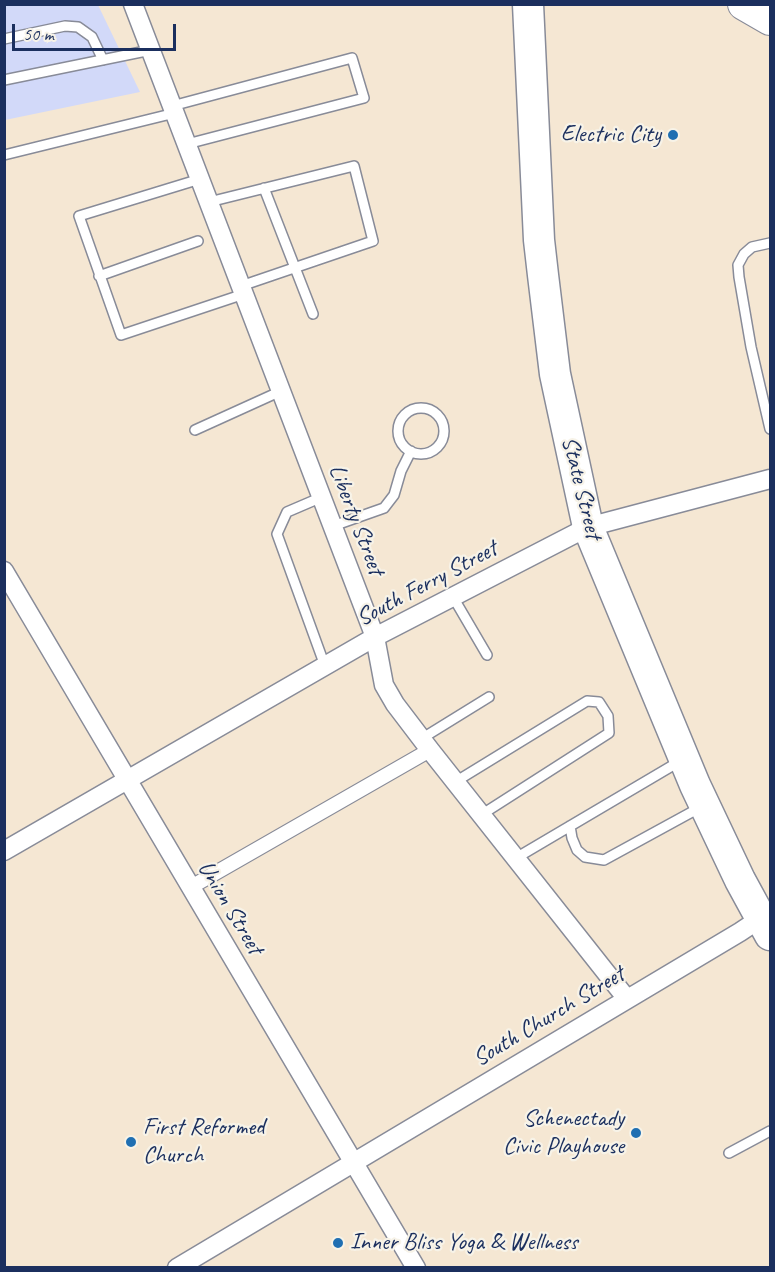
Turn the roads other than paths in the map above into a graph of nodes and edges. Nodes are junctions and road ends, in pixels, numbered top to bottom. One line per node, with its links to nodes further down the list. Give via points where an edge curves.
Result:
1 (133, 4): 6 (street, Liberty Street)
2 (528, 4): 28 (main road, State Street, via 543,275 555,374)
3 (744, 4): 4 (highway)
4 (771, 19)
5 (4, 39): 7 (lane, via 65,26 78,27 92,37)
6 (151, 50): 7 (lane); 9 (street, Liberty Street)
7 (104, 60): 8 (lane)
8 (4, 80)
9 (174, 110): 10 (street, Liberty Street); 10 (lane, via 352,58 364,98); 11 (lane)
10 (186, 144): 12 (street, Liberty Street)
11 (4, 155)
12 (200, 179): 14 (street, Liberty Street); 18 (lane, via 79,216)
13 (264, 188): 14 (lane); 17 (lane); 17 (lane, via 354,166 373,241)
14 (209, 201): 19 (street, Liberty Street)
15 (198, 242): 18 (lane)
16 (771, 243): 22 (lane, via 752,247 738,266 751,347)
17 (295, 266): 19 (lane); 20 (lane)
18 (99, 276): 19 (lane, via 121,335)
19 (242, 290): 21 (street, Liberty Street)
20 (313, 314)
21 (281, 391): 23 (lane); 26 (street, Liberty Street)
22 (771, 429)
23 (195, 430)
24 (411, 451): 24 (lane, via 432,451 442,440 443,426 429,410 414,409 402,418 400,440); 27 (lane, via 394,495 384,508)
25 (771, 479): 28 (street, South Ferry Street)
26 (322, 497): 27 (street, Liberty Street); 33 (lane, via 287,512 277,534)
27 (333, 526): 31 (street, Liberty Street)
28 (588, 526): 30 (street, South Ferry Street); 36 (main road, State Street)
29 (4, 571): 37 (street, Union Street)
30 (453, 597): 31 (street, South Ferry Street); 32 (lane)
31 (375, 638): 33 (street, South Ferry Street); 35 (street, Liberty Street, via 384,685)
32 (487, 655)
33 (325, 666): 37 (street, South Ferry Street)
34 (489, 697): 35 (lane)
35 (425, 744): 38 (street, Liberty Street); 44 (street)
36 (684, 759): 39 (main road, State Street); 41 (lane)
37 (127, 779): 42 (street, South Ferry Street); 44 (street, Union Street)
38 (455, 782): 40 (street, Liberty Street); 40 (lane, via 587,701 599,702 608,716 609,733)
39 (704, 805): 41 (lane, via 604,860 585,857 578,850); 45 (main road, State Street, via 740,880)
40 (482, 815): 43 (street, Liberty Street)
41 (570, 826): 43 (lane)
42 (4, 851)
43 (516, 858): 46 (street, Liberty Street)
44 (191, 887): 49 (street, Union Street)
45 (767, 923): 46 (street, South Church Street)
46 (627, 999): 49 (street, South Church Street)
47 (771, 1131): 48 (lane)
48 (729, 1153)
49 (352, 1162): 50 (street, South Church Street); 51 (street, Union Street)
50 (177, 1268)
51 (416, 1268)

